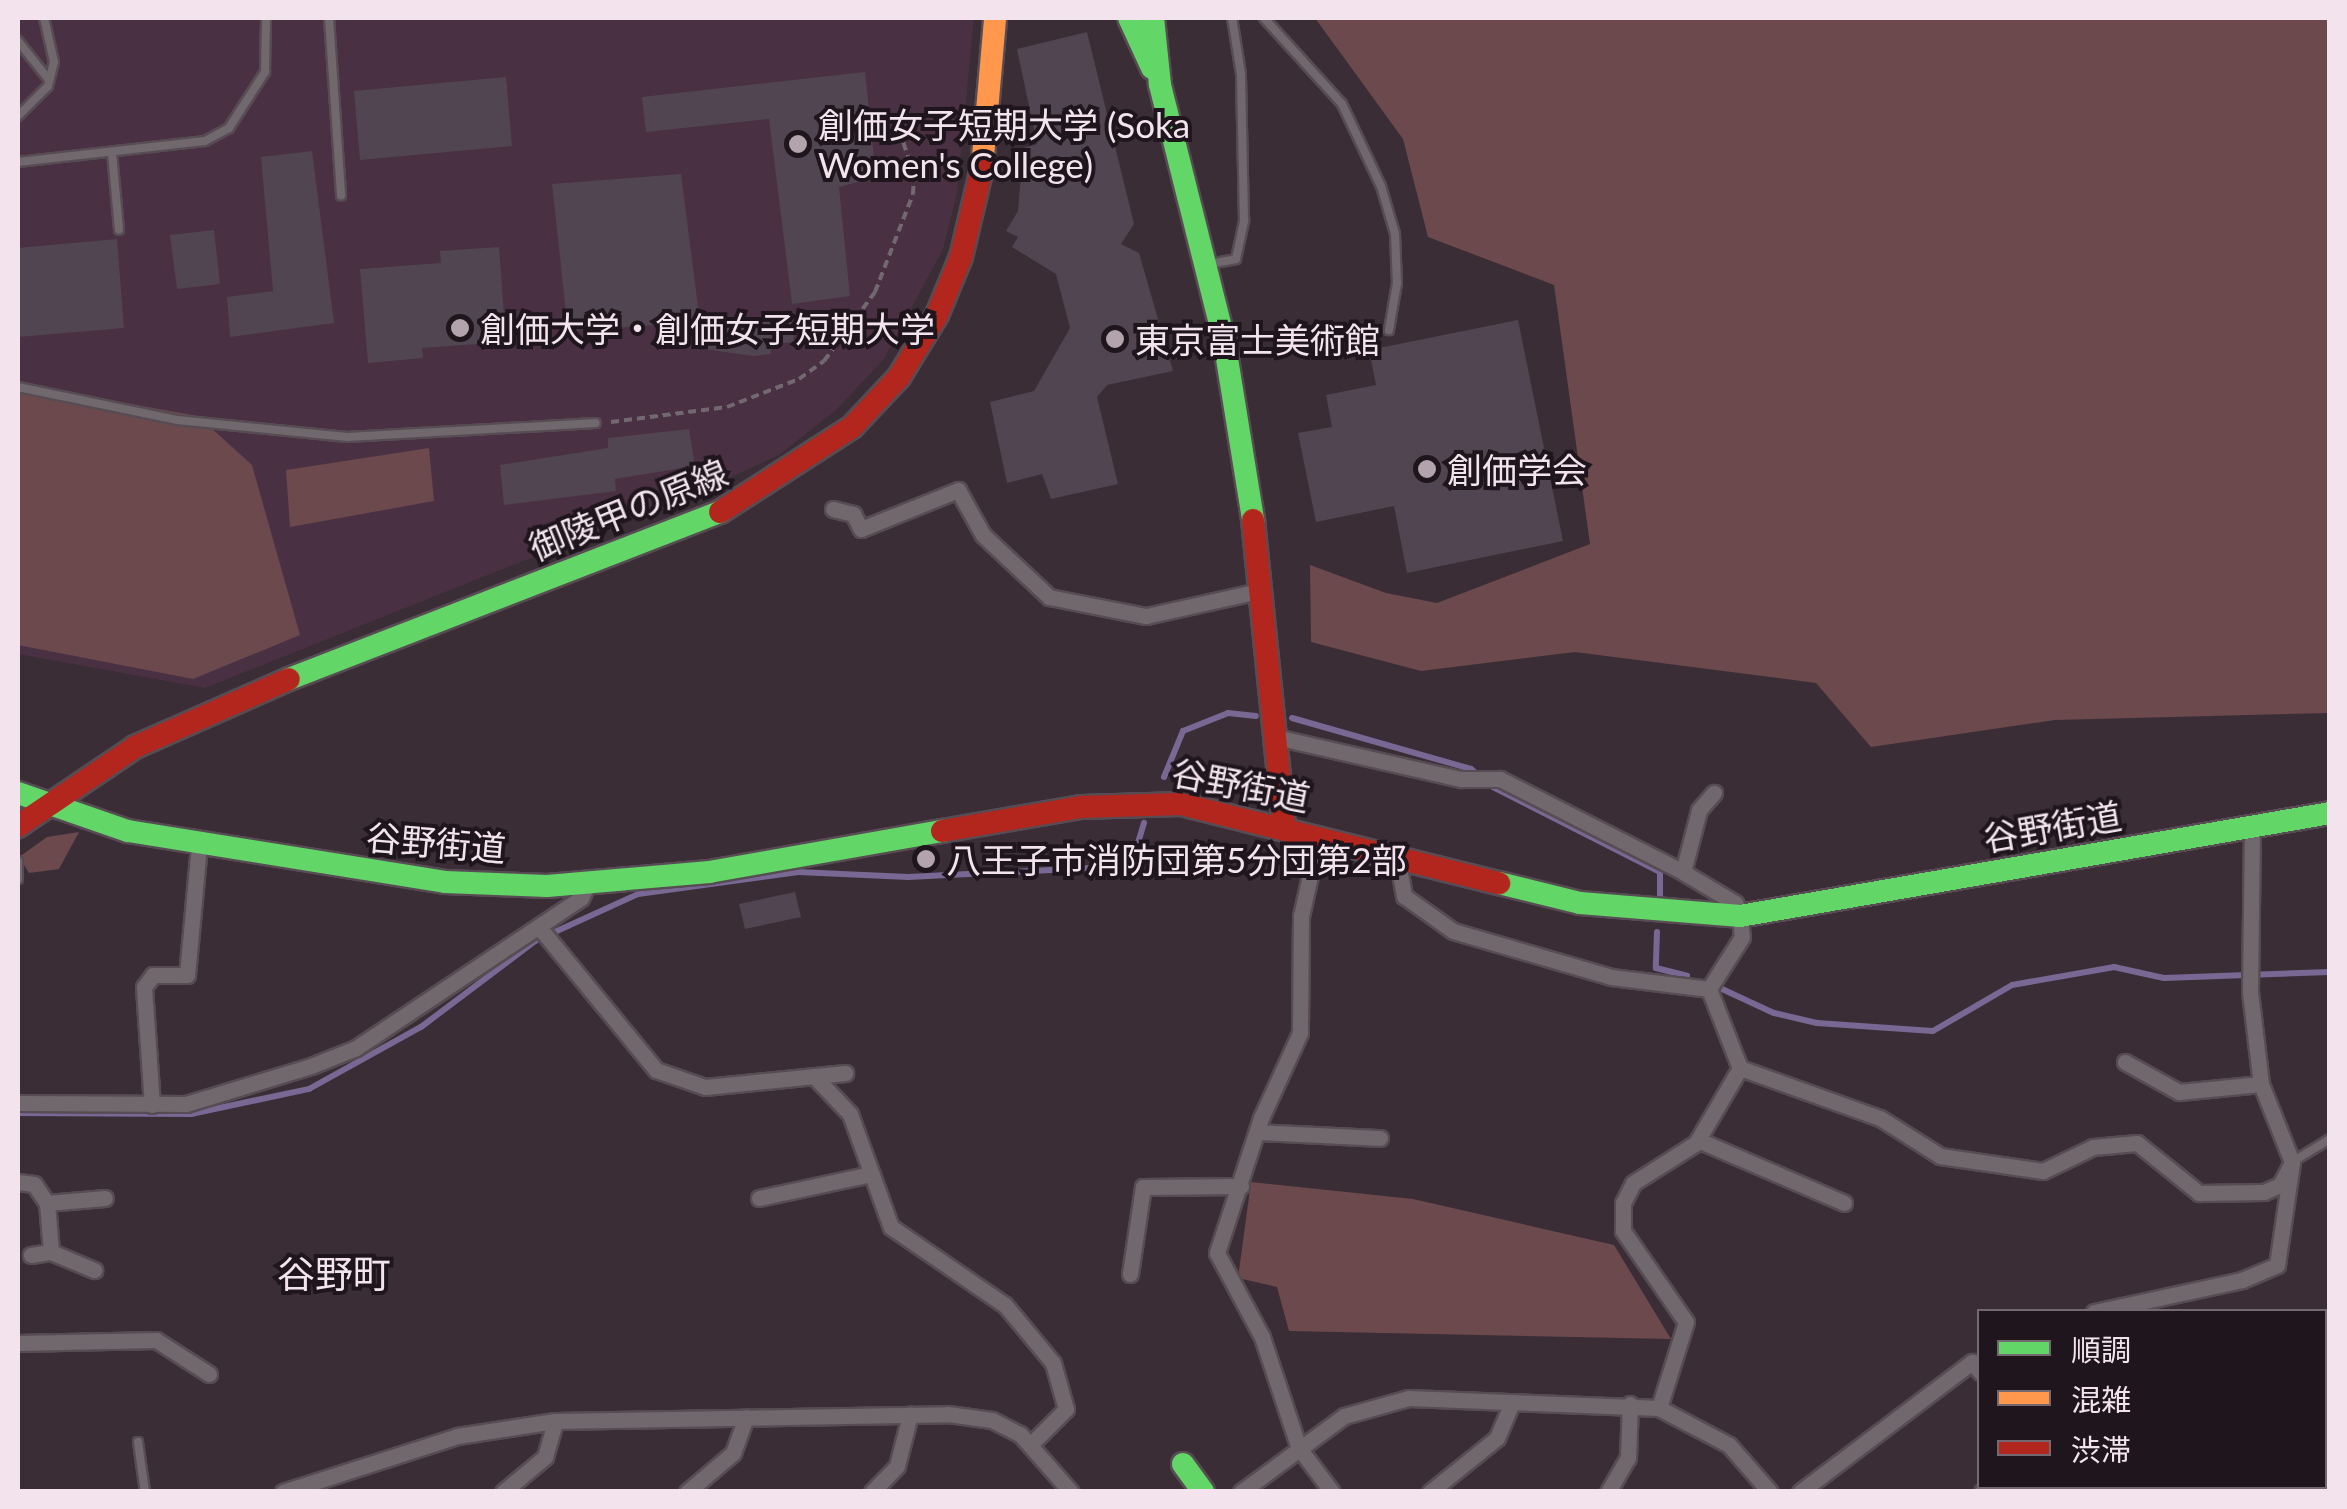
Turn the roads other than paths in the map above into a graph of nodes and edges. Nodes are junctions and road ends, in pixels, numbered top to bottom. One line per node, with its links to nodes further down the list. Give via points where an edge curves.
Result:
1 (44, 18): 10 (lane, via 54,62)
2 (266, 18): 13 (lane, via 265,72 230,128 205,141)
3 (330, 18): 15 (lane)
4 (995, 18): 26 (main road, 御陵甲の原線, via 980,188 960,257 937,316 908,362 852,427 798,471 742,504 224,703)
5 (1129, 18): 11 (main road)
6 (1153, 18): 11 (main road)
7 (1232, 18): 17 (lane, via 1241,74 1244,220 1236,259)
8 (1264, 18): 18 (lane, via 1342,104 1380,186 1394,234 1397,283)
9 (18, 41): 10 (lane)
10 (49, 80): 12 (lane)
11 (1160, 85): 17 (main road)
12 (18, 116)
13 (112, 153): 14 (lane); 16 (lane)
14 (18, 162)
15 (341, 196)
16 (120, 230)
17 (1208, 264): 22 (main road)
18 (1389, 330)
19 (18, 387): 20 (lane, via 177,420 347,437)
20 (596, 423)
21 (833, 509): 22 (street, via 852,514 862,529 958,490 983,535 1049,597 1146,616)
22 (1263, 590): 23 (main road)
23 (1280, 738): 28 (main road); 35 (street, via 1461,779 1490,777)
24 (1714, 792): 35 (street, via 1699,810)
25 (18, 793): 26 (main road, 谷野街道)
26 (41, 806): 29 (main road, 御陵甲の原線); 32 (main road, 谷野街道)
27 (2330, 812): 30 (main road, 谷野街道)
28 (1284, 825): 31 (main road, 谷野街道); 37 (main road, 谷野街道, via 1219,808 1112,803 709,872)
29 (18, 826)
30 (2252, 828): 38 (main road, 谷野街道); 45 (street, via 2250,992)
31 (1320, 835): 33 (main road, 谷野街道); 48 (street, via 1301,916 1300,1033)
32 (199, 845): 37 (main road, 谷野街道, via 445,882); 47 (street, via 187,975 153,975 144,987)
33 (1397, 856): 38 (main road, 谷野街道, via 1614,910); 40 (street, via 1404,896 1453,932 1611,976)
34 (18, 861): 36 (lane)
35 (1683, 872): 38 (street, via 1735,903)
36 (18, 879)
37 (587, 885): 39 (street)
38 (1740, 916): 40 (street, via 1742,937)
39 (543, 934): 44 (street, via 656,1070 705,1087); 47 (street, via 356,1048 186,1104)
40 (1708, 989): 42 (street)
41 (2125, 1062): 45 (street, via 2179,1092)
42 (1740, 1068): 51 (street); 52 (street, via 1880,1118 1940,1156 1991,1168 2044,1171 2093,1147 2137,1143 2199,1193 2264,1192 2280,1185)
43 (845, 1073): 44 (street)
44 (814, 1076): 53 (street, via 850,1114)
45 (2261, 1084): 52 (street)
46 (18, 1103): 47 (street)
47 (152, 1105)
48 (1258, 1132): 49 (street); 55 (street)
49 (1380, 1138)
50 (2330, 1139): 52 (lane)
51 (1698, 1140): 58 (street); 70 (street, via 1634,1183 1623,1204 1623,1230 1686,1322)
52 (2292, 1162): 64 (street, via 2276,1266 2242,1280)
53 (871, 1174): 57 (street); 75 (street, via 891,1227 1005,1305 1053,1363 1066,1410)
54 (18, 1182): 59 (street, via 34,1184)
55 (1241, 1186): 63 (street, via 1143,1187); 76 (street, via 1217,1252 1262,1338)
56 (105, 1198): 59 (street)
57 (759, 1198)
58 (1844, 1202)
59 (47, 1203): 60 (street)
60 (50, 1252): 61 (street); 62 (street)
61 (31, 1255)
62 (94, 1270)
63 (1130, 1274)
64 (2108, 1309)
65 (18, 1343): 67 (street, via 156,1340)
66 (1977, 1368): 90 (street, via 1972,1362)
67 (210, 1374)
68 (1512, 1402): 69 (street); 76 (street, via 1378,1403); 87 (street, via 1497,1438)
69 (1630, 1404): 70 (street); 88 (street, via 1628,1458)
70 (1659, 1408): 89 (street, via 1729,1445)
71 (910, 1414): 72 (street); 75 (street, via 992,1420); 83 (street, via 897,1466)
72 (746, 1417): 73 (street); 82 (street, via 733,1453)
73 (554, 1422): 80 (street, via 457,1436); 81 (street, via 545,1457)
74 (138, 1442): 79 (lane)
75 (1032, 1443): 78 (street)
76 (1299, 1448): 85 (street); 86 (street)
77 (1183, 1464): 84 (main road)
78 (1065, 1490)
79 (145, 1492)
80 (283, 1492)
81 (504, 1492)
82 (687, 1492)
83 (872, 1492)
84 (1202, 1492)
85 (1241, 1492)
86 (1332, 1492)
87 (1430, 1492)
88 (1608, 1492)
89 (1770, 1492)
90 (1800, 1492)

